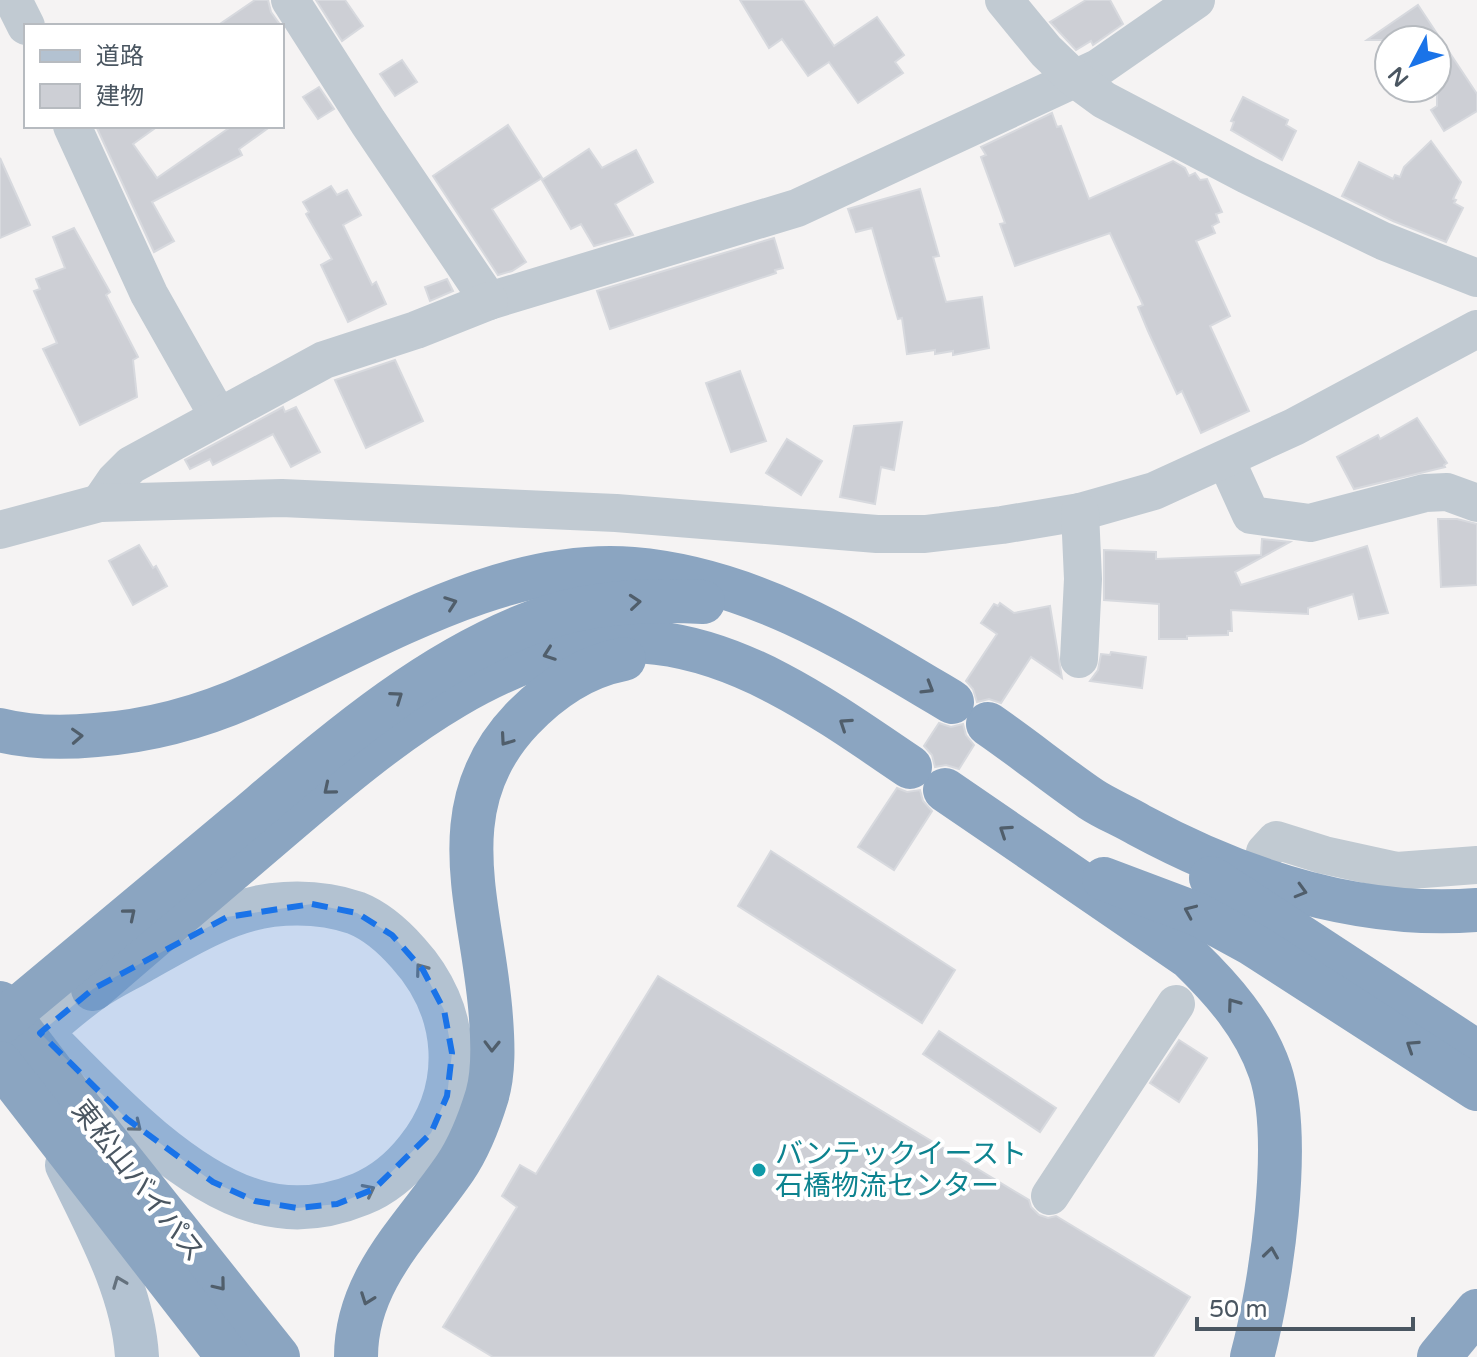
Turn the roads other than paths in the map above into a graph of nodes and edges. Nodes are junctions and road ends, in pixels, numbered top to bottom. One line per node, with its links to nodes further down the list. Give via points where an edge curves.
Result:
1 (13, 0): 5 (street)
2 (290, 0): 9 (street)
3 (1004, 0): 6 (street)
4 (1196, 0): 6 (street, via 1098,68)
5 (25, 24)
6 (1074, 78): 8 (street, via 1104,100 1261,182 1383,241); 9 (street, via 797,208)
7 (73, 128): 11 (street, via 142,281)
8 (1477, 278)
9 (489, 301): 11 (street, via 324,360)
10 (1477, 329): 12 (street)
11 (218, 416): 13 (street, via 131,465)
12 (1226, 460): 14 (street, via 1251,515 1310,523 1436,493 1462,495); 15 (street, via 1154,491)
13 (100, 503): 15 (street, via 313,499 616,513 877,534 941,532); 16 (street)
14 (1477, 503)
15 (1080, 512): 19 (street)
16 (0, 530)
17 (812, 622): 20 (highway, one-way to 17, via 70,737 128,732 191,717 251,695 448,604 508,583 569,571 630,568 689,576 753,595); 21 (highway, one-way to 21, via 970,713); 26 (highway, one-way to 17, via 353,729 428,675 479,647 538,620 662,600 721,602)
18 (722, 659): 23 (highway, one-way to 18, via 819,706); 26 (highway, one-way to 26, via 658,643 608,642 561,649 507,670 402,731); 40 (highway, one-way to 40, via 676,655 599,664 567,680 536,705 507,735 483,775 472,820 472,866 490,999 493,1047 488,1091 475,1132 455,1167 375,1276 361,1314)
19 (1079, 659)
20 (0, 730)
21 (1092, 799): 25 (highway, one-way to 25, via 1180,846 1303,893 1370,907 1436,913); 31 (highway)
22 (1265, 852): 24 (street, via 1276,840 1397,871)
23 (1045, 859): 33 (highway, one-way to 23, via 1197,914); 41 (highway, one-way to 23, via 1272,1251 1279,1176 1279,1116 1270,1072 1250,1027 1223,989 1189,957)
24 (1477, 865)
25 (1477, 910)
26 (82, 977): 27 (main road, one-way to 26, via 127,1119 213,1182 255,1201 297,1208 337,1204 374,1189 406,1164 431,1133 447,1096 452,1053 444,1010 423,970 392,935 357,913 312,904 271,905 227,917); 30 (highway); 32 (main road)
27 (0, 993)
28 (0, 1003): 39 (highway, 東松山バイパス, one-way to 39)
29 (1176, 1004): 35 (street)
30 (0, 1023)
31 (1477, 1052)
32 (0, 1065): 34 (highway, 東松山バイパス)
33 (1477, 1089)
34 (49, 1128): 37 (main road, one-way to 34, via 135,1329 120,1283); 38 (highway, 東松山バイパス)
35 (1050, 1196)
36 (1477, 1311): 42 (highway)
37 (137, 1357)
38 (228, 1357)
39 (278, 1357)
40 (356, 1357)
41 (1252, 1357)
42 (1439, 1357)

